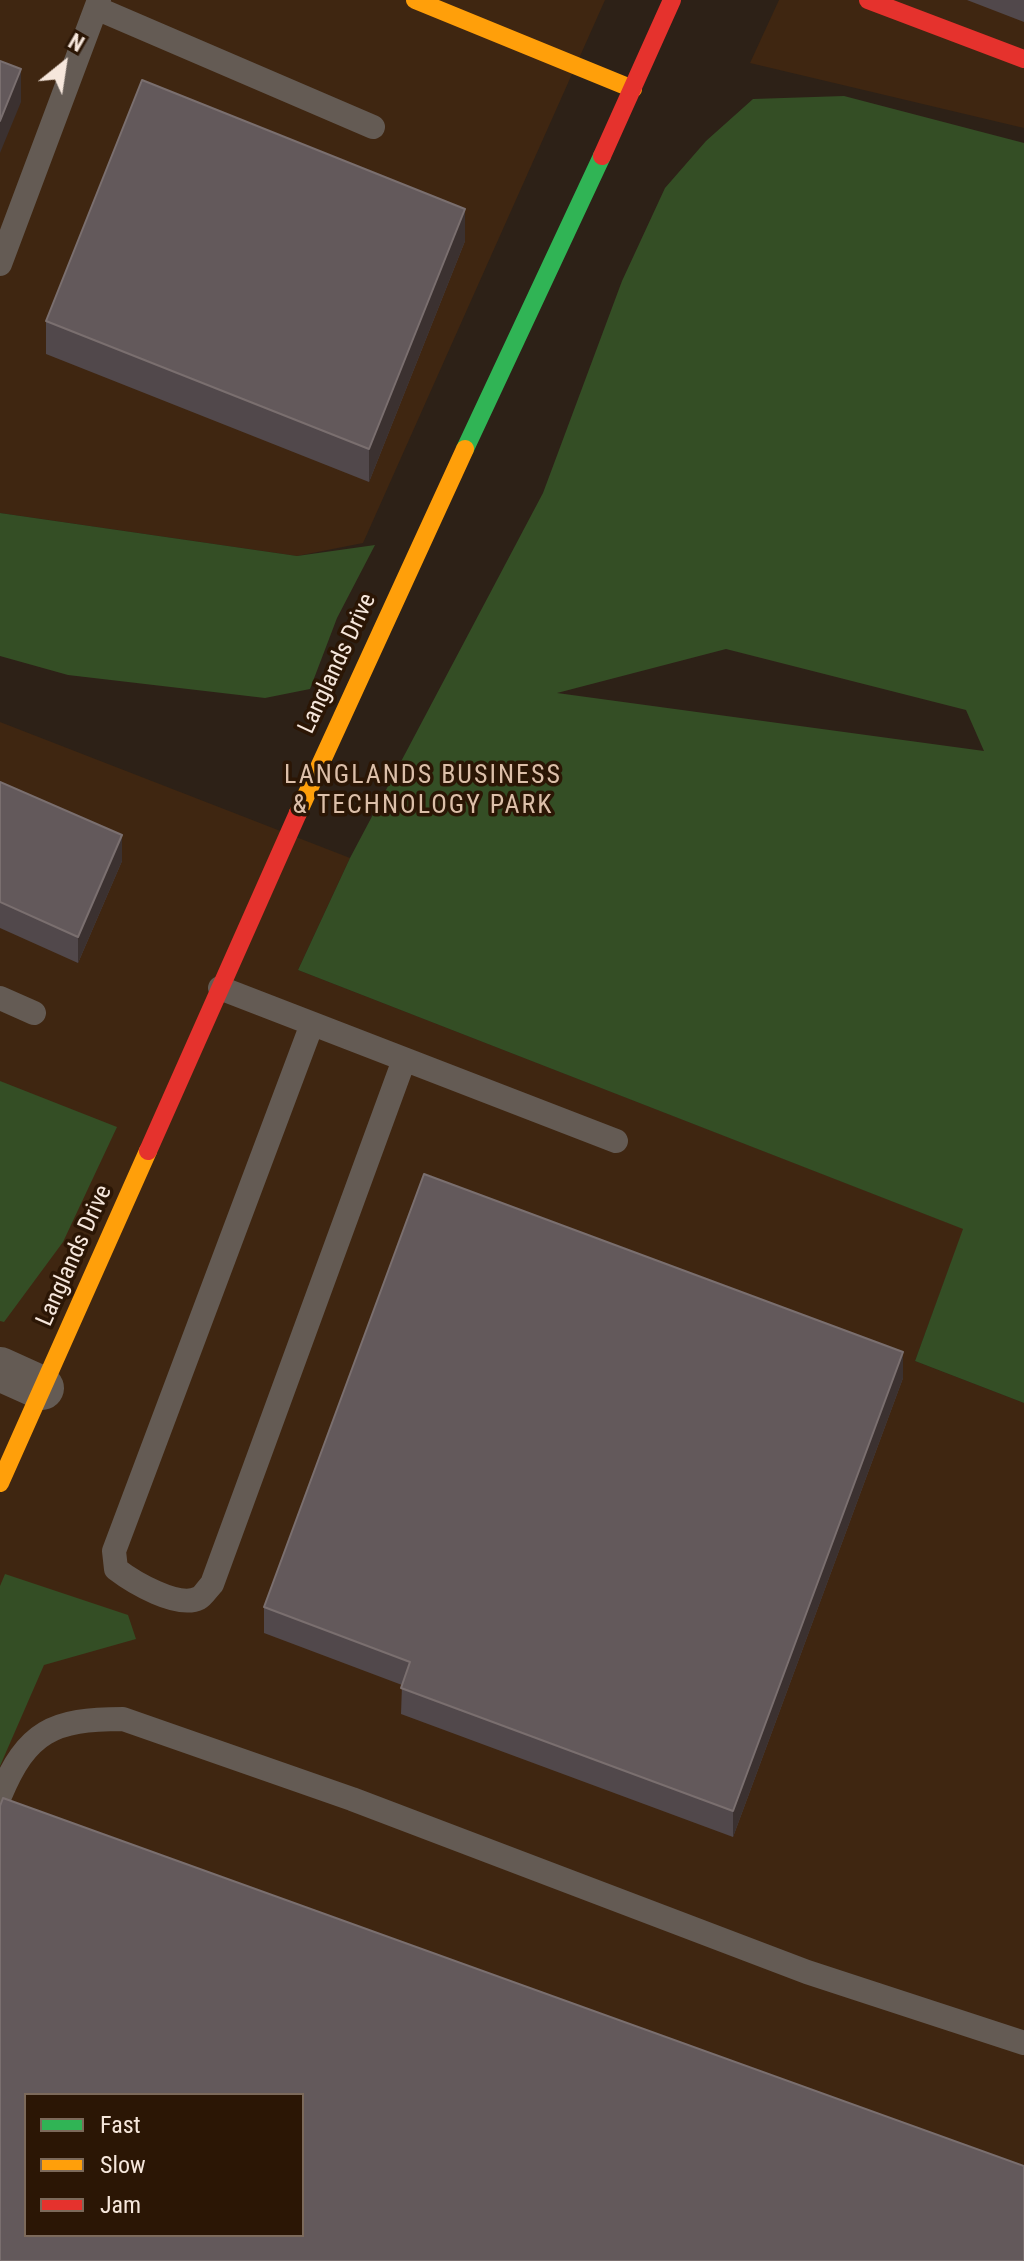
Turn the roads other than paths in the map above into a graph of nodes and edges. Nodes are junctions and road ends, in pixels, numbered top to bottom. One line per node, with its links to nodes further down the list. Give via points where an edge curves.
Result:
1 (415, 0): 6 (street)
2 (672, 0): 6 (street, Langlands Drive)
3 (868, 0): 5 (street)
4 (97, 4): 7 (lane); 8 (lane)
5 (1024, 59)
6 (633, 89): 9 (street, Langlands Drive, via 356,682)
7 (373, 127)
8 (0, 264)
9 (220, 988): 12 (lane); 16 (street, Langlands Drive)
10 (0, 998): 11 (lane)
11 (34, 1013)
12 (312, 1024): 13 (lane); 13 (lane, via 114,1551 116,1569 137,1585 181,1601 198,1599 212,1584)
13 (404, 1060): 14 (lane)
14 (616, 1141)
15 (0, 1369): 16 (street)
16 (42, 1388): 17 (street, Langlands Drive)
17 (0, 1483)
18 (0, 1796): 19 (lane, via 16,1759 37,1737 86,1719 123,1719 352,1799 807,1972)
19 (1024, 2043)

